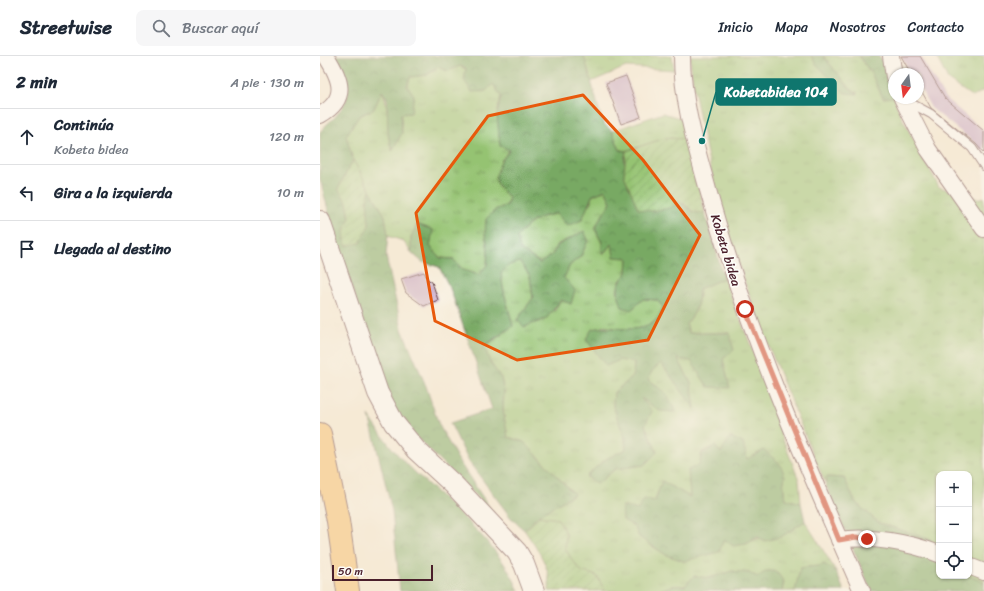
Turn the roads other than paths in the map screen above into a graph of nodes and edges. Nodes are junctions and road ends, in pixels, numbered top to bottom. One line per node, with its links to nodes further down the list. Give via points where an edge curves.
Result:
1 (326, 56): 7 (street, via 336,72 340,90 333,108)
2 (682, 56): 13 (street, Kobeta bidea, via 690,118 732,270 750,322)
3 (891, 56): 4 (street)
4 (893, 68)
5 (906, 104): 10 (street, via 928,149)
6 (914, 104): 8 (lane, via 931,114 972,148)
7 (320, 115)
8 (984, 166)
9 (320, 221): 19 (street, via 378,393 394,423 416,450 517,552)
10 (984, 229)
11 (320, 434): 18 (highway, via 338,521)
12 (320, 500): 17 (highway)
13 (839, 540): 14 (street, via 856,537 878,540); 20 (street, Kobeta bidea)
14 (936, 553)
15 (972, 567): 16 (street)
16 (984, 572)
17 (342, 591)
18 (348, 591)
19 (534, 591)
20 (862, 591)

